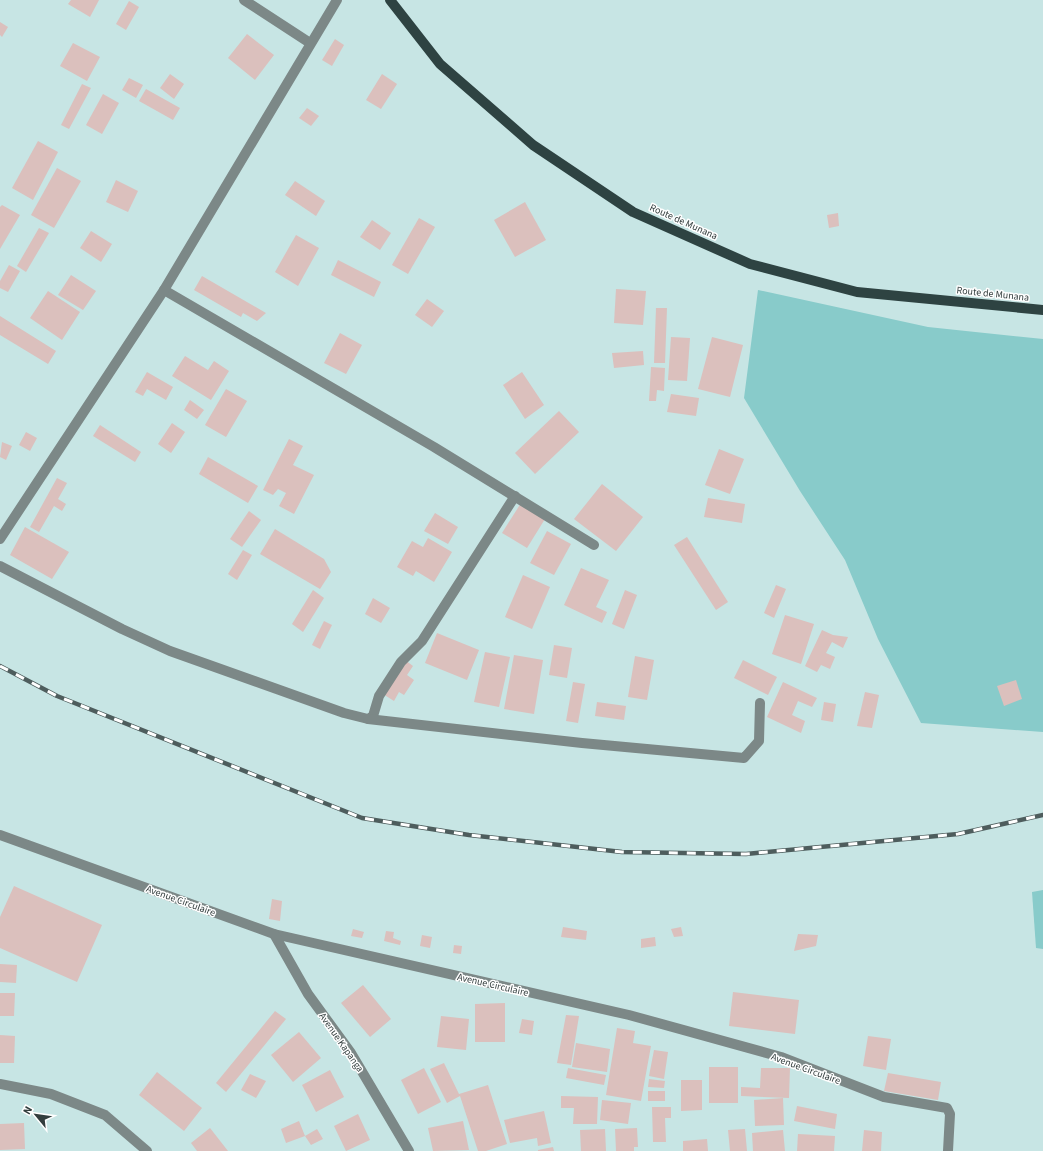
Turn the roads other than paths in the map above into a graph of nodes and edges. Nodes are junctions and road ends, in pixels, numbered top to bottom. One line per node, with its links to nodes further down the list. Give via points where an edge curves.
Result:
1 (244, 0): 4 (street)
2 (337, 0): 4 (street)
3 (390, 0): 6 (main road, Route de Munana, via 440,64 533,145 633,212 750,264 857,292)
4 (310, 43): 5 (street)
5 (164, 290): 7 (street, via 434,446); 8 (street)
6 (1043, 310)
7 (515, 496): 9 (street); 12 (street, via 422,641 401,662 379,696 373,716)
8 (0, 539)
9 (594, 545)
10 (0, 566): 12 (street, via 170,651 344,713)
11 (760, 703): 12 (street, via 759,741 744,758)
12 (368, 719)
13 (0, 834): 14 (street, Avenue Circulaire)
14 (274, 934): 17 (street, Avenue Kapanga, via 308,994 351,1052); 18 (street, Avenue Circulaire, via 629,1015 780,1057 884,1097 947,1108 950,1114)
15 (0, 1084): 16 (street, via 51,1094 105,1115)
16 (147, 1151)
17 (409, 1151)
18 (948, 1151)

